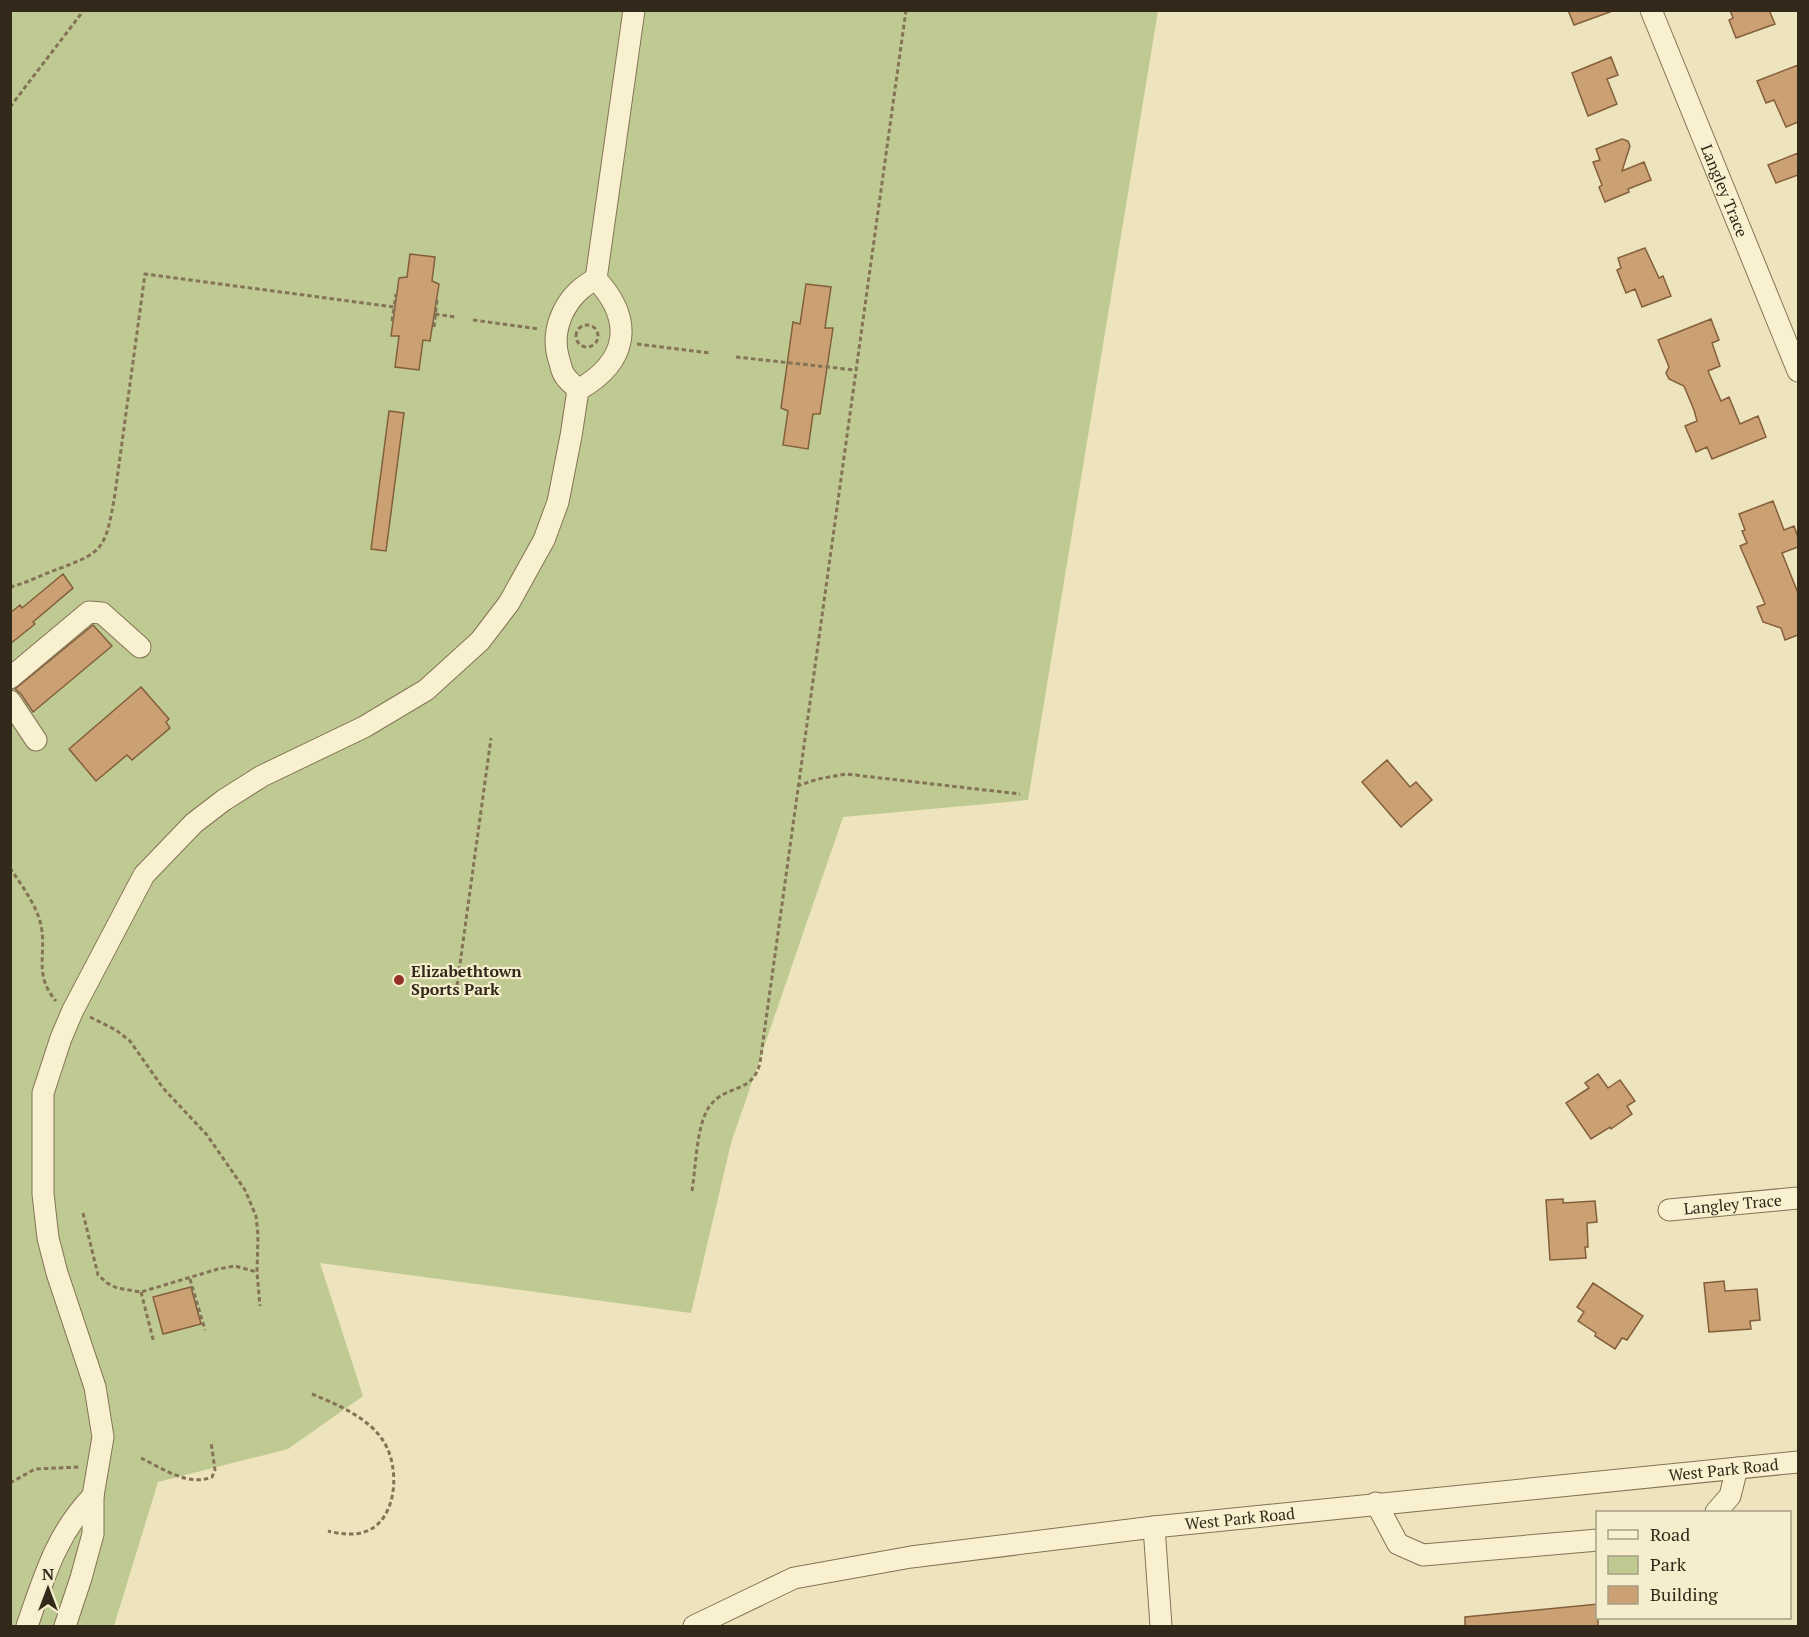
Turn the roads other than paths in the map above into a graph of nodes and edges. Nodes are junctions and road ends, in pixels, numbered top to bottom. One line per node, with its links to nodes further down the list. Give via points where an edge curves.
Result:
1 (634, 10): 3 (street)
2 (1652, 10): 4 (street, Langley Trace)
3 (596, 279): 5 (street, via 572,297 558,324 558,356 564,375); 5 (street, via 607,290 620,320 620,341 616,358 608,369)
4 (1798, 371)
5 (578, 390): 14 (street, via 558,502 544,540 509,603 480,640 426,690 364,727 262,776 194,823 144,876 73,1010 43,1093 43,1194 57,1273 95,1387 103,1437)
6 (140, 647): 7 (street, via 102,613 89,612)
7 (10, 678)
8 (10, 701): 9 (street)
9 (36, 740)
10 (1798, 1198): 11 (street, Langley Trace)
11 (1669, 1210)
12 (1798, 1462): 13 (street, West Park Road)
13 (1737, 1468): 15 (street, West Park Road); 16 (street, via 1730,1496)
14 (93, 1496): 19 (street, via 75,1514 55,1550); 20 (street, via 93,1534)
15 (1376, 1503): 17 (street, West Park Road); 18 (street, via 1398,1544 1423,1556)
16 (1717, 1511)
17 (1154, 1527): 21 (street, West Park Road, via 911,1557 794,1578); 22 (street)
18 (1596, 1540)
19 (27, 1626)
20 (65, 1626)
21 (694, 1626)
22 (1161, 1626)

